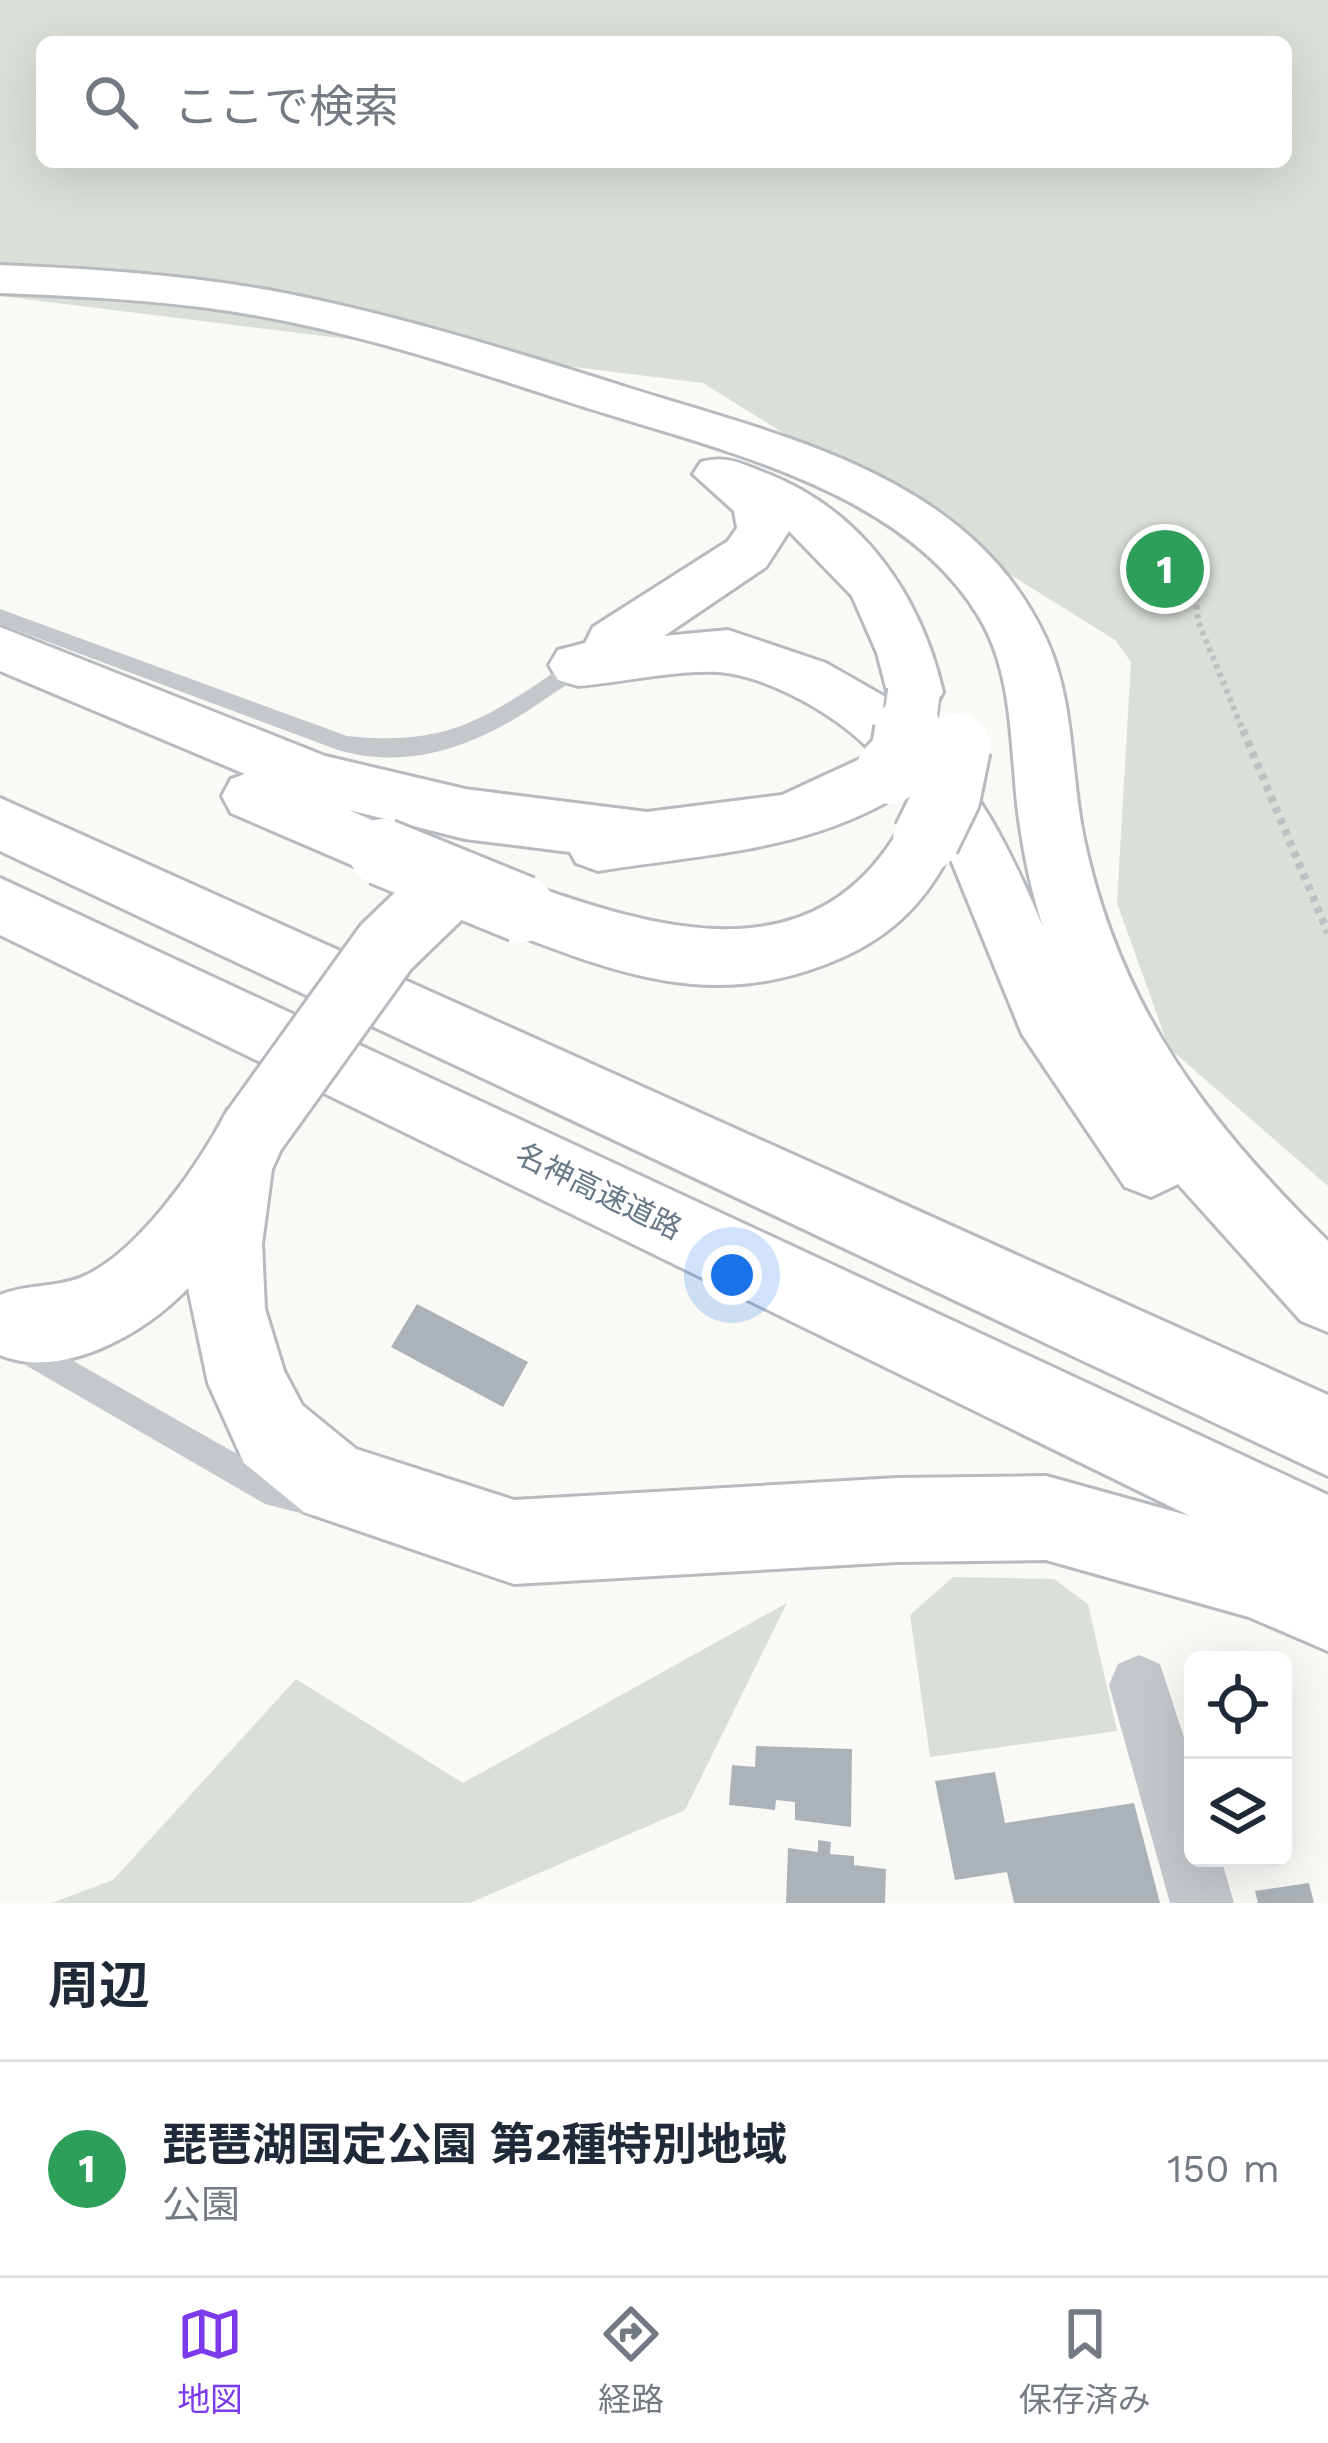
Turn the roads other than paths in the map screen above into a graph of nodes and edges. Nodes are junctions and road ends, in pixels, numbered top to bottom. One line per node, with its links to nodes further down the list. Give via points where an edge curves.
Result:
1 (0, 279): 3 (highway, via 162,289 318,315)
2 (0, 299): 3 (highway, via 304,356)
3 (736, 458): 6 (highway, via 764,529 747,554); 7 (highway, bridge, via 862,523 920,593 950,660 956,747 947,796 912,868 847,926 799,949 754,961 691,960 604,940); 9 (highway, bridge, via 863,566 897,626 914,692 904,755 856,794 769,827); 12 (highway, via 837,475 898,509 986,584 1032,670 1077,945 1115,1033 1177,1132)
4 (0, 616): 6 (lane, via 381,750 420,751 479,732)
5 (0, 647): 9 (highway, via 315,778 465,814)
6 (595, 654): 13 (highway, via 728,651 806,678 879,721 936,781 973,836 1046,1013 1153,1166 1236,1246)
7 (0, 688)
8 (0, 823): 15 (highway)
9 (643, 836): 11 (highway, bridge, via 493,865 442,893 386,947)
10 (0, 905): 16 (highway, 名神高速道路)
11 (244, 1150): 14 (highway, via 161,1263 117,1300 85,1315); 17 (highway, via 225,1244 227,1309 273,1434 333,1483)
12 (1328, 1294)
13 (1328, 1305)
14 (10, 1320): 17 (lane, via 37,1356 276,1493)
15 (1328, 1436)
16 (1328, 1539)
17 (514, 1542): 18 (highway, via 1046,1518 1254,1576)
18 (1328, 1608)
19 (1138, 1685): 20 (street)
20 (1183, 1803): 21 (street)
21 (1202, 1903)

